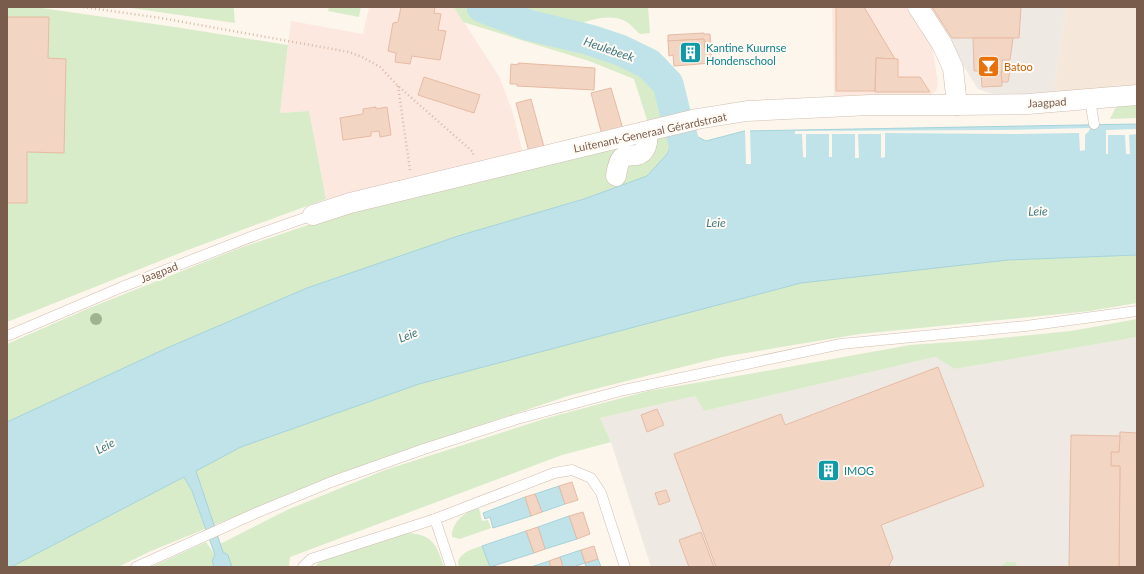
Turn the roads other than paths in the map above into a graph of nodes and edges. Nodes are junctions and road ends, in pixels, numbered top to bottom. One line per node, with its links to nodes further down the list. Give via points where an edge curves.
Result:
1 (918, 7): 4 (street, via 942,44 953,68)
2 (1137, 95): 3 (street, Jaagpad)
3 (1090, 100): 4 (street, Jaagpad); 5 (lane)
4 (957, 105): 6 (street, Luitenant-Generaal Gérardstraat, via 870,105 757,111 697,119)
5 (1094, 124)
6 (651, 133): 7 (street, via 642,153 621,159); 8 (street, Luitenant-Generaal Gérardstraat, via 477,171 350,202)
7 (616, 176)
8 (313, 215): 10 (lane, Jaagpad, via 122,287)
9 (1137, 311): 12 (lane, via 1026,326 841,344 624,390 517,419 331,482)
10 (7, 336)
11 (435, 518): 13 (lane, via 311,559); 14 (lane); 15 (lane, via 554,473 572,470 591,478 601,493)
12 (136, 567)
13 (303, 567)
14 (451, 567)
15 (625, 567)

